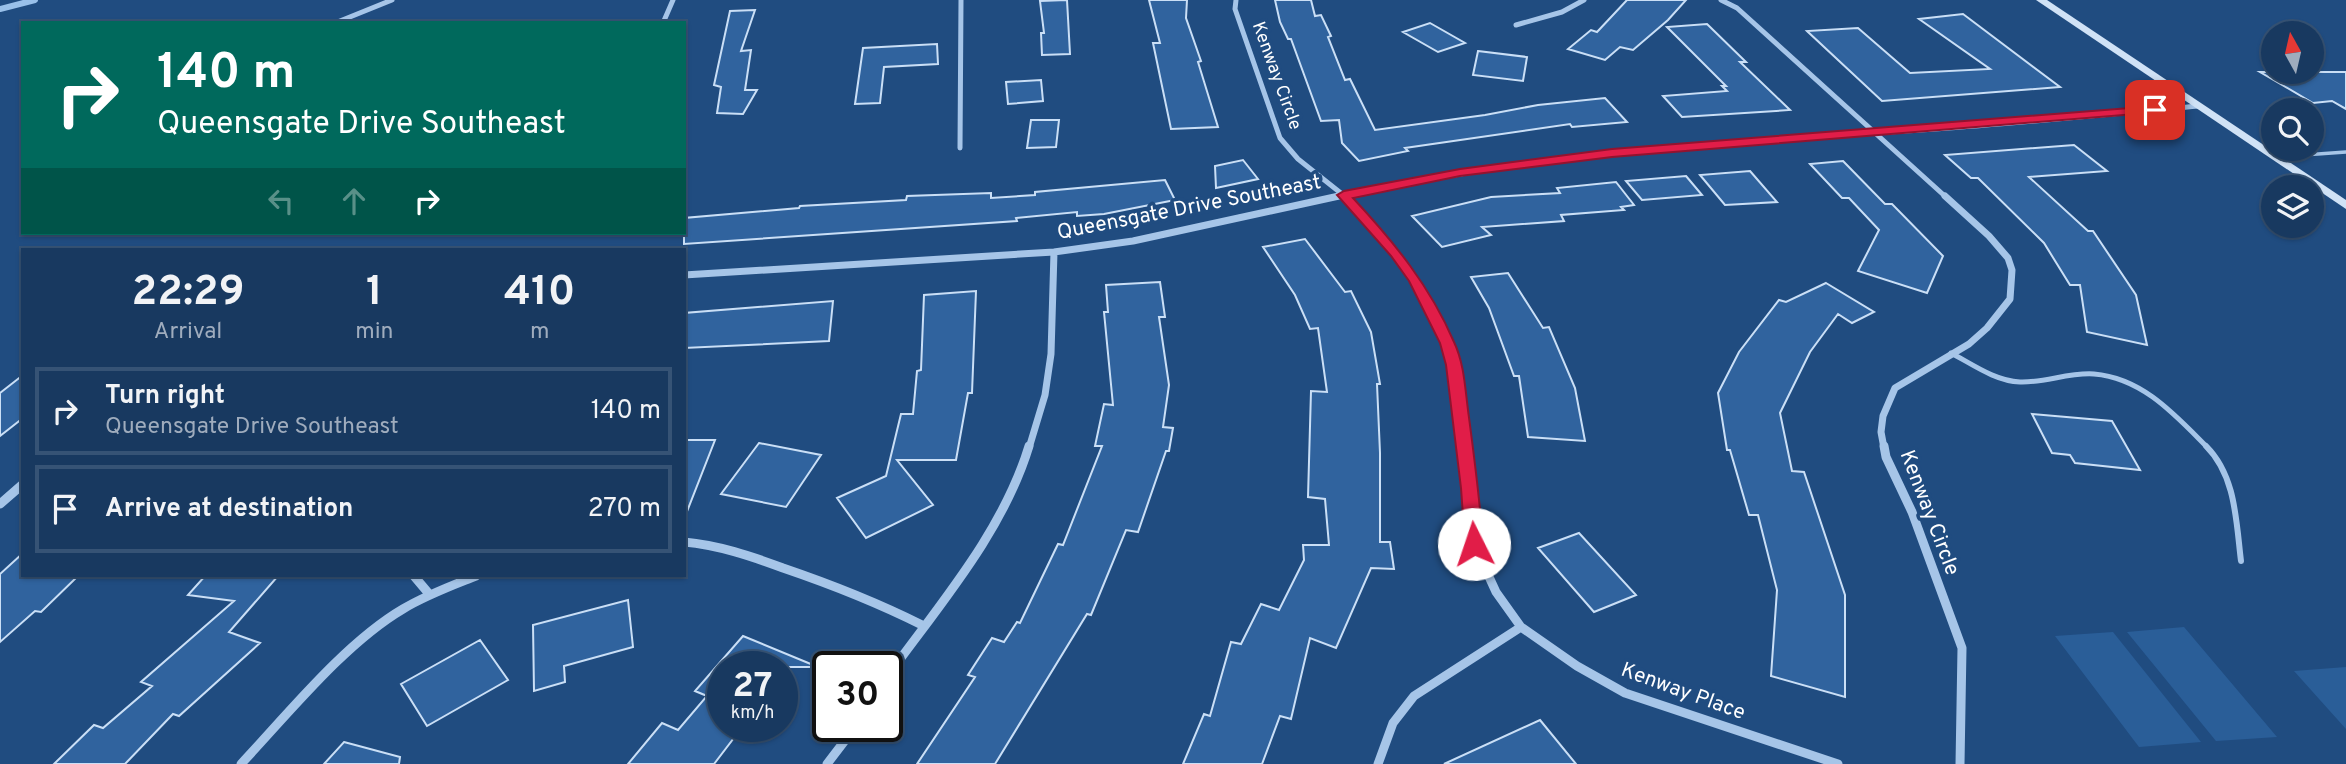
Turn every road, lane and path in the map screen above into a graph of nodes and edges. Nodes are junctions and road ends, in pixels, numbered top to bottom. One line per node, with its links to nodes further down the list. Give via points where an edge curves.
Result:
1 (392, 0): 8 (street)
2 (673, 0): 9 (street)
3 (961, 0): 13 (street)
4 (1236, 0): 17 (street, Kenway Circle, via 1235,9 1269,112 1280,138)
5 (1584, 0): 10 (street, via 1562,12)
6 (1721, 0): 12 (street, Kenway Circle, via 1737,8)
7 (2041, 0): 11 (street)
8 (340, 21)
9 (664, 21)
10 (1516, 25)
11 (2198, 106): 12 (street, Queensgate Drive Southeast); 14 (street)
12 (1875, 133): 19 (street, Queensgate Drive Southeast, via 1520,164); 23 (street, Kenway Circle, via 2008,258 2010,299 1987,328)
13 (960, 148)
14 (2261, 148)
15 (2346, 152): 16 (lane)
16 (2324, 154)
17 (1298, 159): 19 (street, Kenway Place)
18 (2280, 161): 20 (street)
19 (1344, 195): 21 (street, Queensgate Drive Southeast, via 1198,228); 32 (street, Kenway Place, via 1416,281 1447,343 1454,365 1474,544 1496,592)
20 (2346, 205)
21 (1054, 252): 22 (street, Queensgate Drive Southeast); 31 (street, via 1045,395 1020,476 979,550)
22 (686, 275)
23 (1951, 354): 27 (lane, via 1999,378 2019,382 2094,374 2157,397 2213,453 2233,492); 39 (street, Kenway Circle, via 1895,388 1881,432 1886,457 1912,512 1962,648)
24 (21, 486): 25 (street)
25 (0, 504)
26 (686, 542): 31 (street, via 707,544 862,595)
27 (2241, 561)
28 (415, 577): 30 (street)
29 (474, 577): 30 (street)
30 (430, 595): 35 (street, via 382,623)
31 (922, 625): 33 (street)
32 (1521, 627): 37 (street, via 1414,696 1388,734); 38 (street, Kenway Place, via 1625,693)
33 (903, 653)
34 (844, 742): 36 (street)
35 (241, 764)
36 (827, 764)
37 (1378, 764)
38 (1838, 764)
39 (1960, 764)

